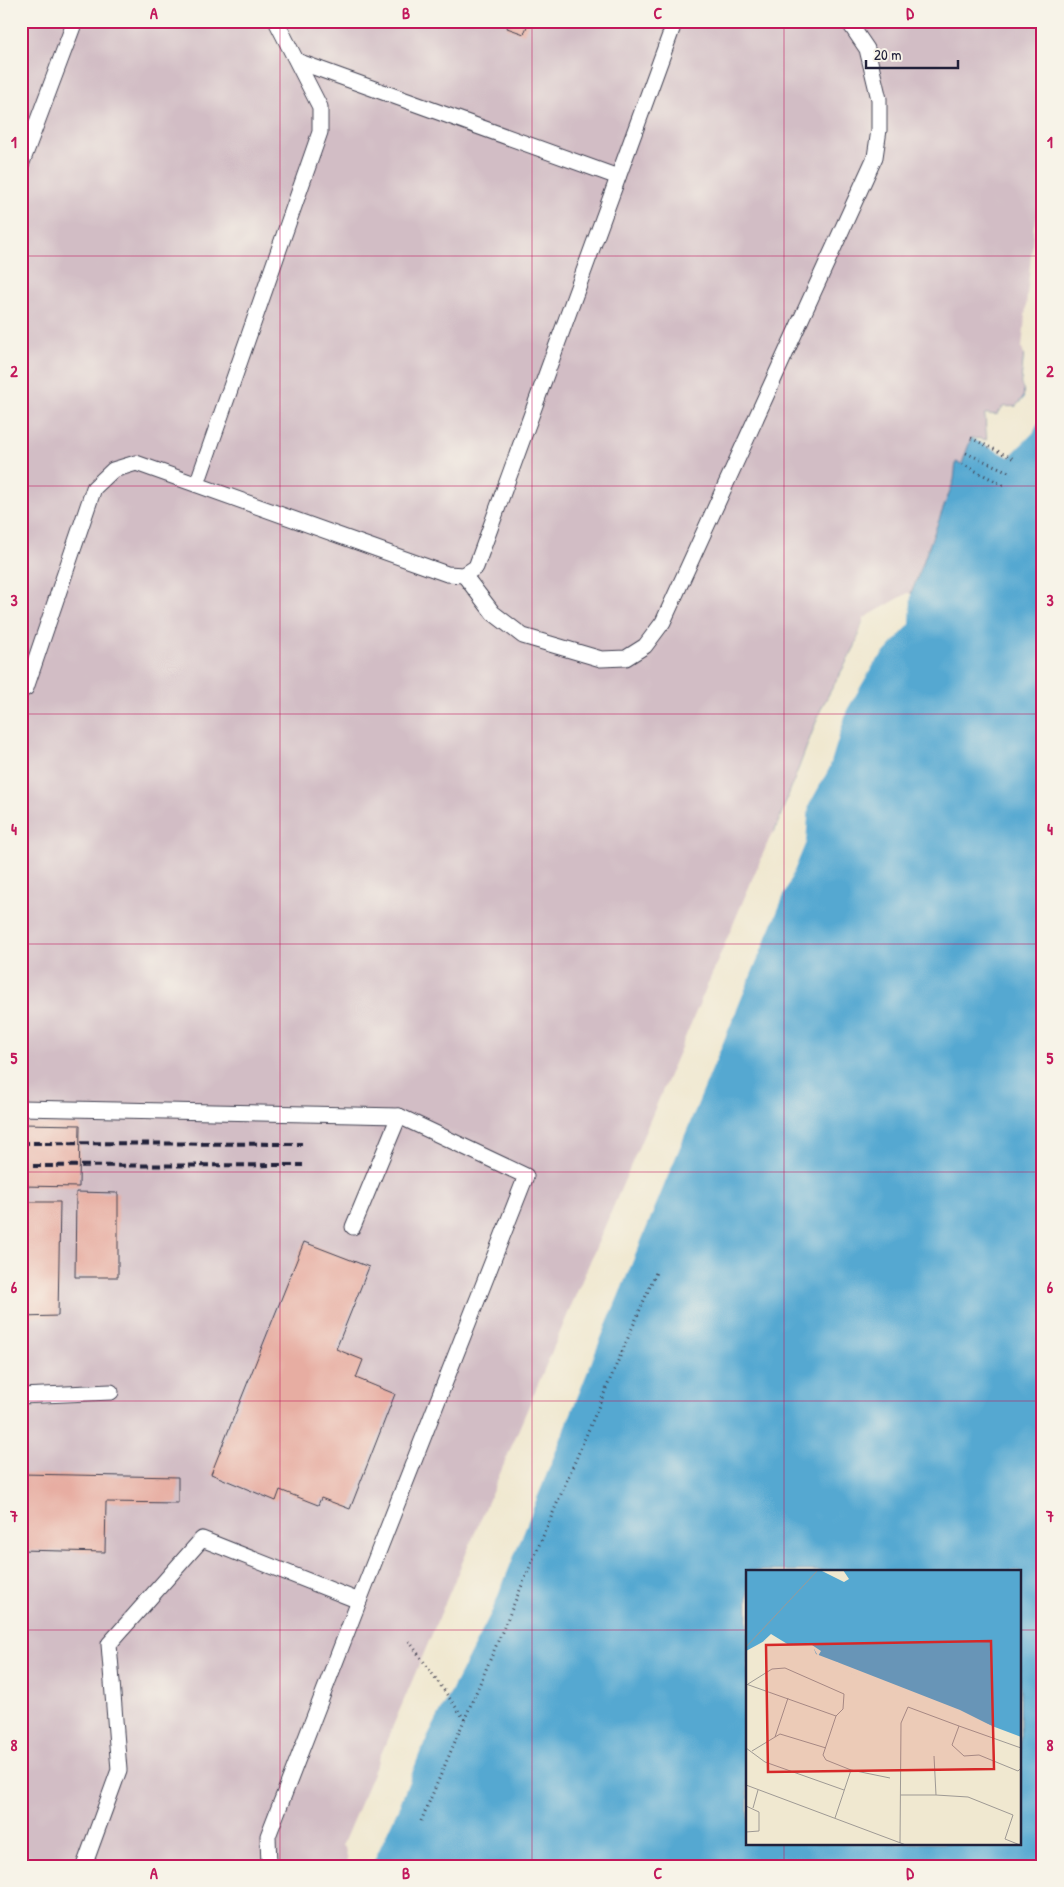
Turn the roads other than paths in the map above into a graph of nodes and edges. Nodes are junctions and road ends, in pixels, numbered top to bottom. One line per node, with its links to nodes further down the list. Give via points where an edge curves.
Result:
1 (75, 21): 6 (lane)
2 (276, 21): 5 (lane)
3 (675, 21): 7 (lane)
4 (848, 21): 9 (lane, via 866,49 880,99 875,157 658,628 645,646 626,658 602,660 522,636 493,613)
5 (297, 61): 7 (lane); 8 (lane, via 320,107 320,132)
6 (21, 164)
7 (618, 177): 9 (lane, via 476,567)
8 (197, 484): 9 (lane, via 447,574); 10 (lane, via 136,463 113,470 94,488 26,688)
9 (464, 575)
10 (21, 690)
11 (21, 1108): 12 (lane)
12 (399, 1116): 13 (lane); 16 (lane, via 526,1176)
13 (353, 1227)
14 (111, 1392): 15 (lane)
15 (21, 1396)
16 (359, 1601): 17 (lane, via 202,1539 109,1644 119,1770); 18 (lane, via 268,1836)
17 (84, 1866)
18 (269, 1866)

